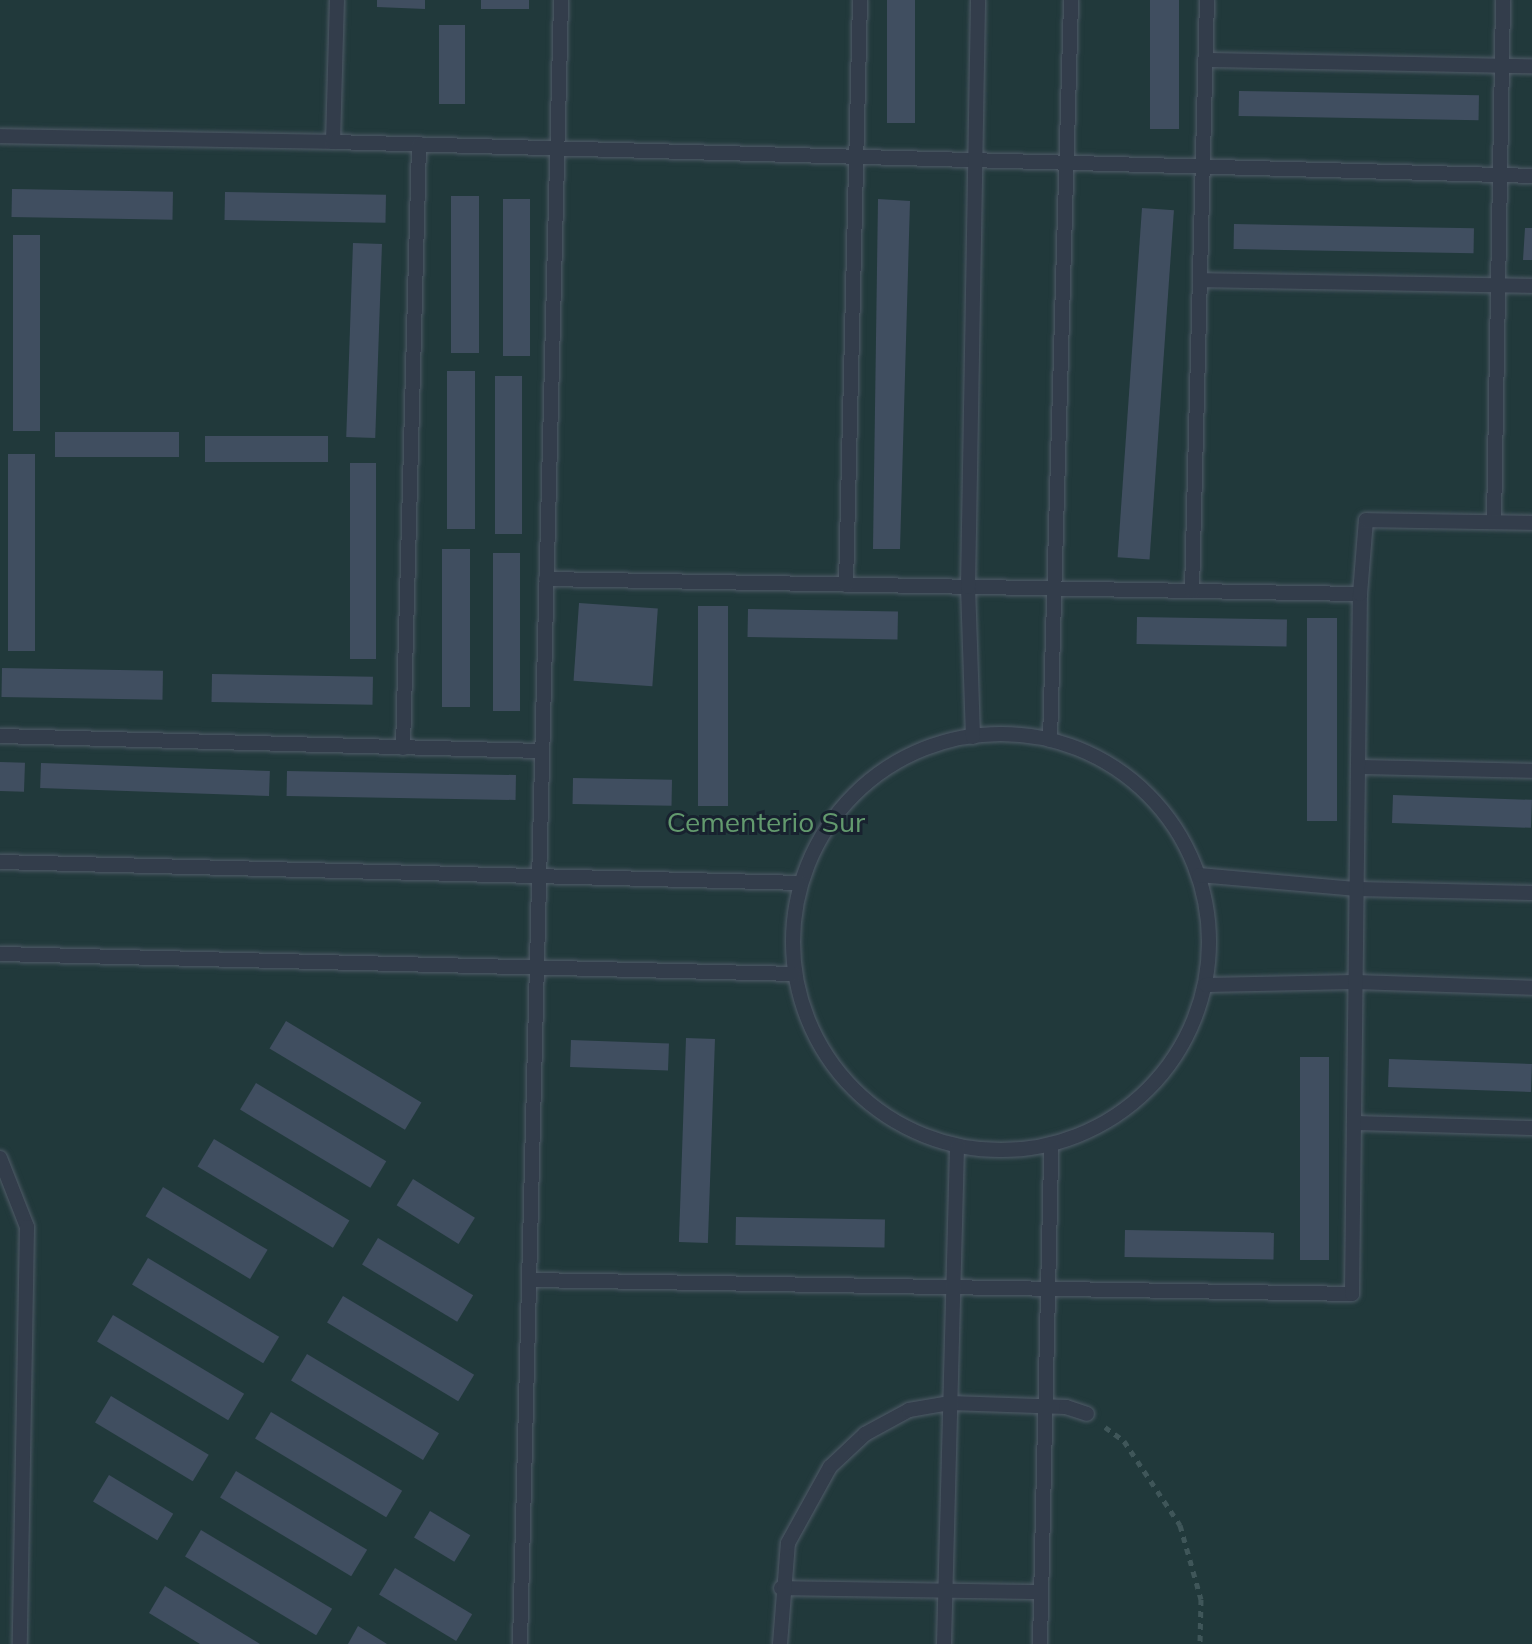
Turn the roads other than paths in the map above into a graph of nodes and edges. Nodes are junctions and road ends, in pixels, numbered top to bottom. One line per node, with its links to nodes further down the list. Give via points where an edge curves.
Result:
1 (337, 0): 12 (lane)
2 (561, 0): 14 (lane)
3 (860, 0): 15 (lane)
4 (978, 0): 16 (lane)
5 (1071, 0): 17 (lane)
6 (1207, 0): 8 (lane)
7 (1503, 0): 9 (lane)
8 (1205, 60): 9 (lane); 18 (lane)
9 (1502, 65): 10 (lane); 19 (lane)
10 (1532, 66)
11 (0, 136): 12 (lane)
12 (333, 142): 13 (lane)
13 (419, 144): 14 (lane); 35 (lane)
14 (557, 149): 15 (lane); 26 (lane)
15 (857, 159): 16 (lane); 27 (lane)
16 (973, 162): 17 (lane); 28 (lane)
17 (1066, 164): 18 (lane); 29 (lane)
18 (1202, 168): 19 (lane); 21 (lane)
19 (1500, 176): 20 (lane); 22 (lane)
20 (1532, 176)
21 (1200, 280): 22 (lane); 30 (lane)
22 (1498, 285): 23 (lane); 24 (lane)
23 (1532, 286)
24 (1494, 522): 25 (lane); 31 (lane, via 1366,520)
25 (1532, 523)
26 (546, 579): 27 (lane); 36 (lane)
27 (846, 585): 28 (lane)
28 (968, 587): 29 (lane); 33 (lane)
29 (1058, 588): 30 (lane); 34 (lane)
30 (1192, 591): 31 (lane)
31 (1360, 594): 37 (lane)
32 (0, 736): 35 (lane)
33 (973, 737): 34 (lane); 42 (lane, via 909,756 852,797 820,838)
34 (1050, 740): 41 (lane, via 1136,774 1169,808)
35 (403, 748): 36 (lane)
36 (542, 751): 40 (lane)
37 (1358, 767): 38 (lane); 43 (lane)
38 (1532, 771)
39 (0, 862): 40 (lane)
40 (539, 874): 42 (lane); 46 (lane)
41 (1199, 875): 43 (lane); 49 (lane, via 1209,928)
42 (801, 883): 47 (lane, via 792,932)
43 (1357, 889): 44 (lane); 48 (lane)
44 (1532, 893)
45 (0, 954): 46 (lane)
46 (537, 966): 47 (lane); 56 (lane)
47 (794, 974): 54 (lane, via 805,1016 832,1066 868,1104 908,1130)
48 (1355, 982): 49 (lane); 50 (lane); 51 (lane)
49 (1206, 985): 53 (lane, via 1184,1043 1157,1081 1097,1128)
50 (1532, 988)
51 (1354, 1123): 52 (lane); 58 (lane, via 1352,1294)
52 (1532, 1128)
53 (1051, 1145): 54 (lane, via 1010,1151); 58 (lane)
54 (957, 1147): 57 (lane)
55 (0, 1158): 65 (lane, via 27,1227)
56 (529, 1280): 57 (lane); 66 (lane)
57 (951, 1287): 58 (lane); 59 (lane)
58 (1050, 1288): 60 (lane)
59 (950, 1403): 60 (lane); 62 (lane, via 909,1410 865,1434 830,1467 788,1543); 63 (lane)
60 (1047, 1406): 61 (lane); 64 (lane)
61 (1087, 1414)
62 (781, 1588): 63 (lane); 67 (lane)
63 (945, 1588): 64 (lane); 68 (lane)
64 (1041, 1592): 69 (lane)
65 (20, 1644)
66 (520, 1644)
67 (780, 1644)
68 (944, 1644)
69 (1040, 1644)

